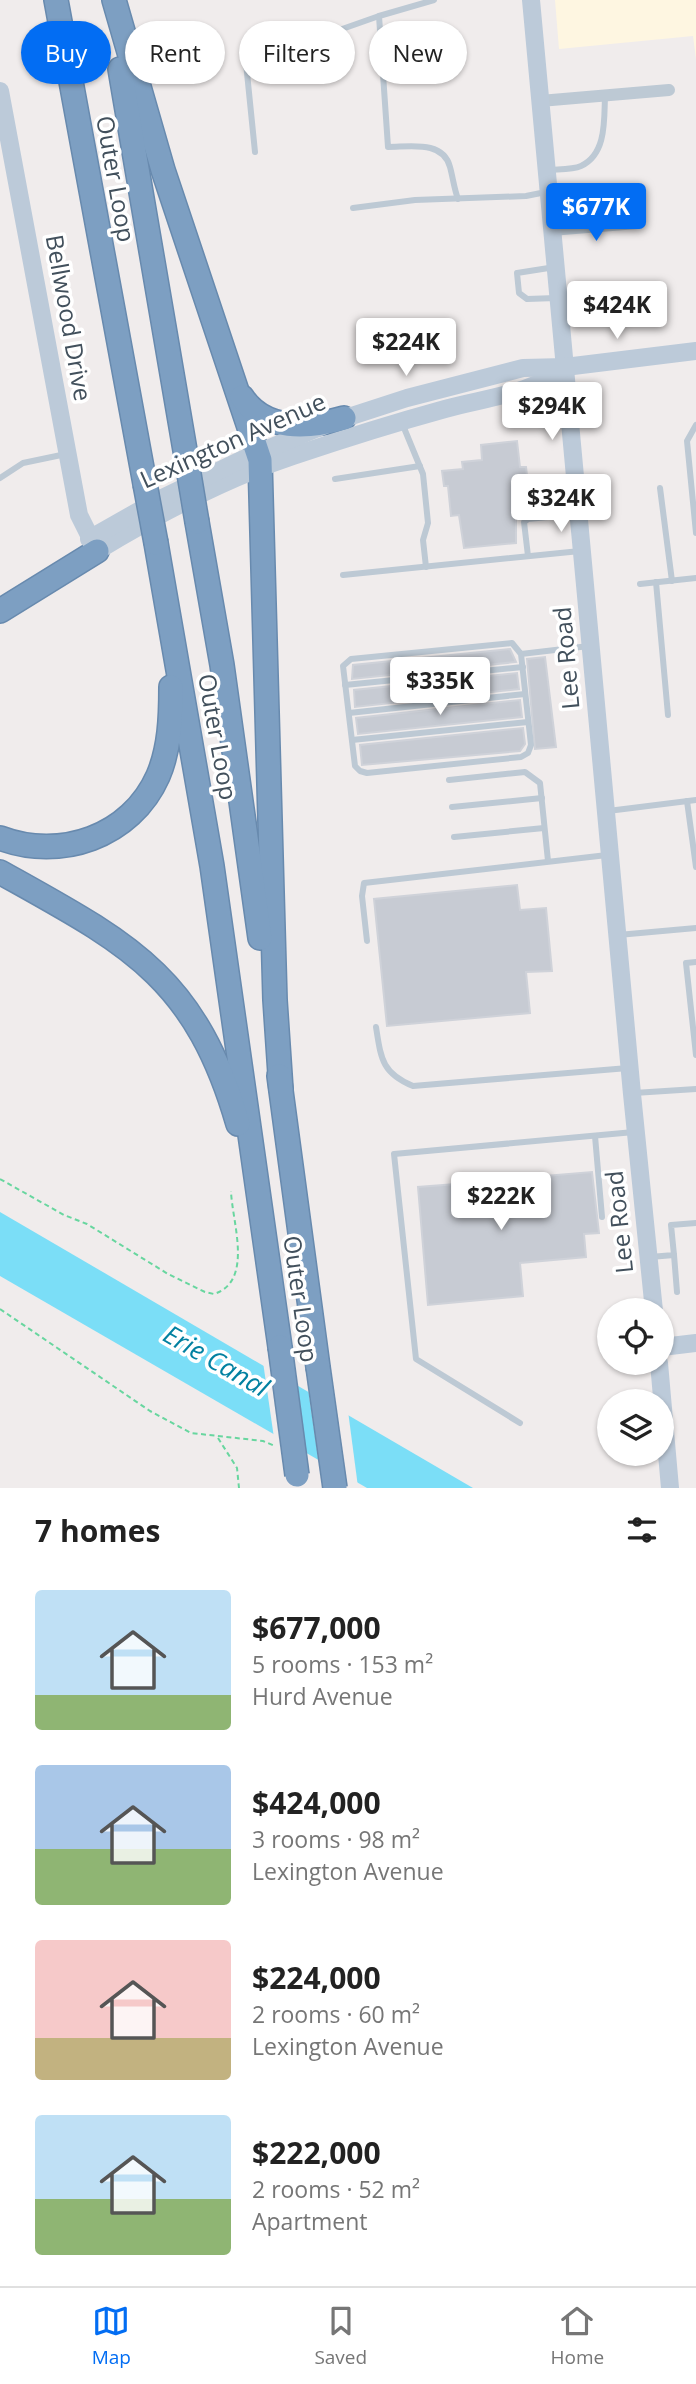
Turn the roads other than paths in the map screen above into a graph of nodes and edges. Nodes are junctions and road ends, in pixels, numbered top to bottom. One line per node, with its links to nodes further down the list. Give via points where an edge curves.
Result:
1 (56, 0): 45 (highway, Outer Loop, bridge)
2 (108, 0): 76 (highway, Outer Loop, bridge, via 226,691)
3 (114, 0): 23 (highway, via 163,170)
4 (434, 0): 6 (lane)
5 (531, 0): 10 (street, Lee Road)
6 (379, 16): 12 (lane, via 246,63); 15 (lane, via 388,147 438,149 450,166)
7 (669, 90): 9 (street)
8 (0, 91): 11 (street, Bellwood Drive)
9 (605, 95): 10 (street); 13 (lane, via 601,143 594,158 579,167)
10 (540, 101): 13 (street, Lee Road)
11 (4, 135): 27 (street, Bellwood Drive)
12 (255, 152)
13 (546, 170): 14 (street, Lee Road)
14 (548, 191): 15 (lane); 18 (street, Lee Road)
15 (458, 199): 16 (lane)
16 (353, 208)
17 (638, 223): 18 (street)
18 (551, 230): 19 (street, Lee Road)
19 (555, 267): 20 (street, Lee Road); 20 (lane, via 517,272 519,293 527,299)
20 (558, 298): 22 (street, Lee Road)
21 (696, 351): 22 (street, Lexington Avenue)
22 (565, 367): 24 (street, Lexington Avenue, via 505,372); 25 (street, Lexington Avenue, via 534,386); 33 (street, Lee Road)
23 (238, 391): 24 (highway, via 252,410 276,422 312,425); 28 (highway)
24 (344, 418): 28 (street, Lexington Avenue)
25 (401, 421): 28 (street, Lexington Avenue); 29 (lane)
26 (696, 425): 34 (lane, via 687,441)
27 (68, 454): 30 (lane, via 23,463); 35 (street, Bellwood Drive, via 79,515)
28 (260, 460): 35 (street, Lexington Avenue); 76 (highway)
29 (419, 466): 31 (lane); 38 (lane, via 428,523 423,540)
30 (0, 478)
31 (335, 480)
32 (660, 488): 41 (lane)
33 (578, 514): 36 (street, Lee Road); 37 (lane, via 524,522)
34 (696, 533)
35 (93, 545): 44 (highway); 46 (highway)
36 (582, 550): 37 (lane); 47 (street, Lee Road)
37 (528, 556): 38 (lane)
38 (426, 567): 39 (lane)
39 (343, 575)
40 (696, 578): 41 (lane)
41 (672, 581): 42 (lane)
42 (656, 582): 43 (lane); 53 (lane)
43 (640, 584)
44 (0, 597)
45 (167, 603): 64 (highway, via 170,723 163,760 147,796 120,824 79,843 37,848); 83 (highway, Outer Loop, via 212,866)
46 (0, 611)
47 (591, 646): 48 (lane); 61 (street, Lee Road)
48 (521, 654): 49 (lane); 50 (lane, via 512,643 351,659 343,666)
49 (523, 667): 50 (lane); 51 (lane)
50 (345, 685): 52 (lane)
51 (526, 694): 52 (lane); 54 (lane)
52 (349, 713): 55 (lane)
53 (668, 715)
54 (528, 722): 55 (lane); 55 (lane, via 531,746 521,757 367,773 355,766)
55 (352, 740)
56 (449, 779): 57 (lane, via 525,772 540,783)
57 (542, 798): 60 (lane); 62 (lane)
58 (696, 800): 59 (lane)
59 (687, 801): 61 (lane); 67 (lane)
60 (452, 807)
61 (606, 811): 65 (street, Lee Road)
62 (544, 828): 63 (lane); 66 (lane)
63 (454, 837)
64 (0, 838)
65 (610, 854): 66 (lane); 70 (street, Lee Road)
66 (548, 861): 71 (lane, via 364,883)
67 (696, 867)
68 (0, 872): 83 (highway, via 120,942 186,1007 226,1087)
69 (696, 928): 70 (lane)
70 (618, 935): 75 (street, Lee Road)
71 (367, 941)
72 (696, 962): 74 (lane, via 686,963)
73 (376, 1027): 75 (lane, via 381,1059 394,1078 413,1086)
74 (696, 1055)
75 (629, 1068): 78 (street, Lee Road)
76 (281, 1089): 94 (highway, Outer Loop, bridge)
77 (696, 1089): 78 (lane)
78 (632, 1094): 79 (street, Lee Road)
79 (635, 1132): 80 (lane); 85 (street, Lee Road)
80 (595, 1136): 81 (lane); 91 (lane, via 394,1154 416,1359)
81 (602, 1217)
82 (696, 1223): 84 (lane, via 671,1225)
83 (264, 1230): 92 (highway, Outer Loop, bridge)
84 (674, 1255): 85 (lane); 86 (lane)
85 (648, 1258): 87 (street, Lee Road)
86 (677, 1292)
87 (653, 1298)
88 (696, 1343): 89 (street)
89 (674, 1346)
90 (660, 1375): 93 (street)
91 (520, 1423)
92 (298, 1481)
93 (674, 1486)
94 (335, 1488)

